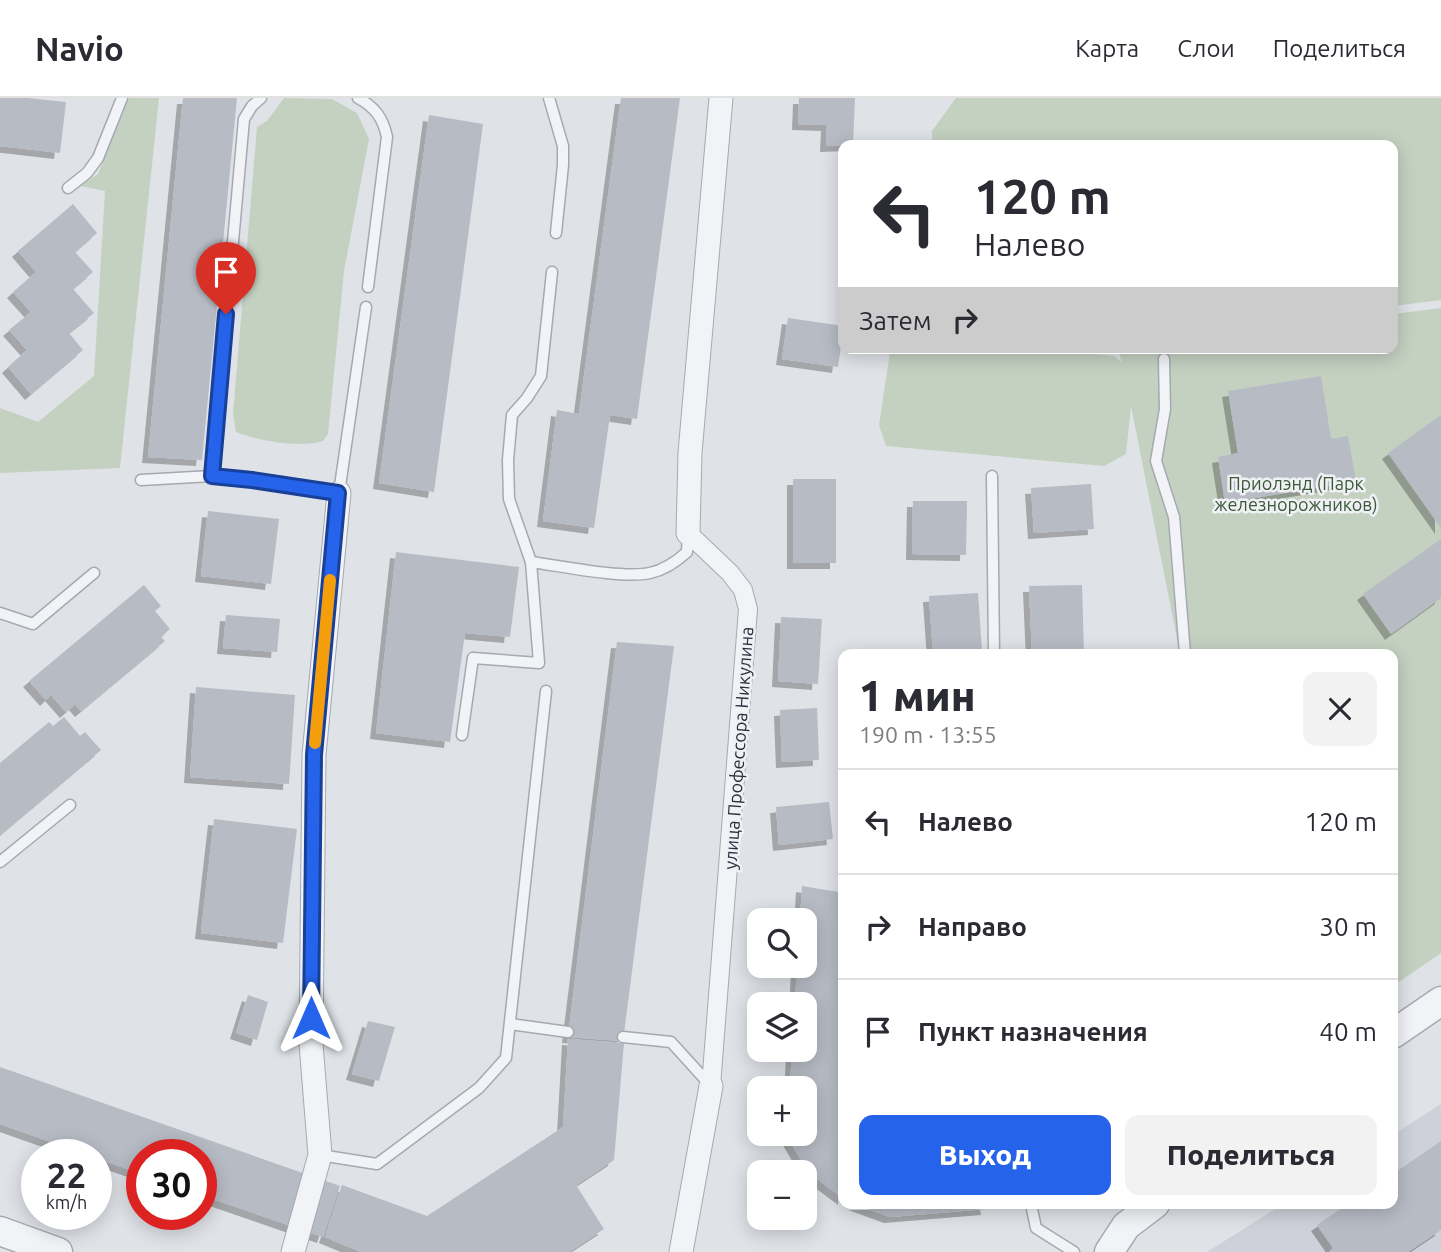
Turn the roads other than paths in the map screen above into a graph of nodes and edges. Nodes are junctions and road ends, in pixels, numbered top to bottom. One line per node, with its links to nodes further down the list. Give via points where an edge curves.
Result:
1 (122, 98): 6 (lane, via 97,158)
2 (261, 98): 8 (lane, via 244,119)
3 (358, 98): 11 (lane, via 383,120 387,136)
4 (549, 98): 7 (lane, via 563,146)
5 (721, 98): 18 (street, via 690,453)
6 (68, 188)
7 (556, 233)
8 (231, 264)
9 (552, 272): 19 (lane, via 541,376 512,415 508,460 509,499)
10 (228, 287): 14 (lane)
11 (368, 287)
12 (366, 307): 17 (lane)
13 (1164, 359): 23 (lane, via 1165,409 1156,461 1174,517)
14 (212, 476): 16 (lane); 17 (lane)
15 (992, 476): 22 (lane)
16 (141, 480)
17 (338, 493): 34 (street, via 314,755 311,1044)
18 (688, 533): 19 (lane, via 687,552 672,565 649,573); 33 (street, улица Профессора Никулина, via 737,582 748,609)
19 (531, 562): 25 (lane, via 539,663 473,658)
20 (94, 573): 21 (lane, via 33,625)
21 (0, 613)
22 (993, 649)
23 (1185, 649)
24 (546, 691): 29 (lane)
25 (462, 735)
26 (70, 805): 27 (lane)
27 (0, 862)
28 (1441, 1001): 30 (street)
29 (510, 1024): 31 (lane); 34 (lane, via 506,1058 495,1071 377,1164)
30 (1398, 1031)
31 (568, 1032)
32 (623, 1037): 33 (lane, via 671,1042)
33 (711, 1086): 40 (street)
34 (320, 1155): 39 (street)
35 (1032, 1209): 41 (lane, via 1036,1228)
36 (1148, 1209): 42 (street, via 1126,1226)
37 (0, 1231): 38 (street)
38 (58, 1252)
39 (293, 1252)
40 (681, 1252)
41 (1074, 1252)
42 (1110, 1252)

